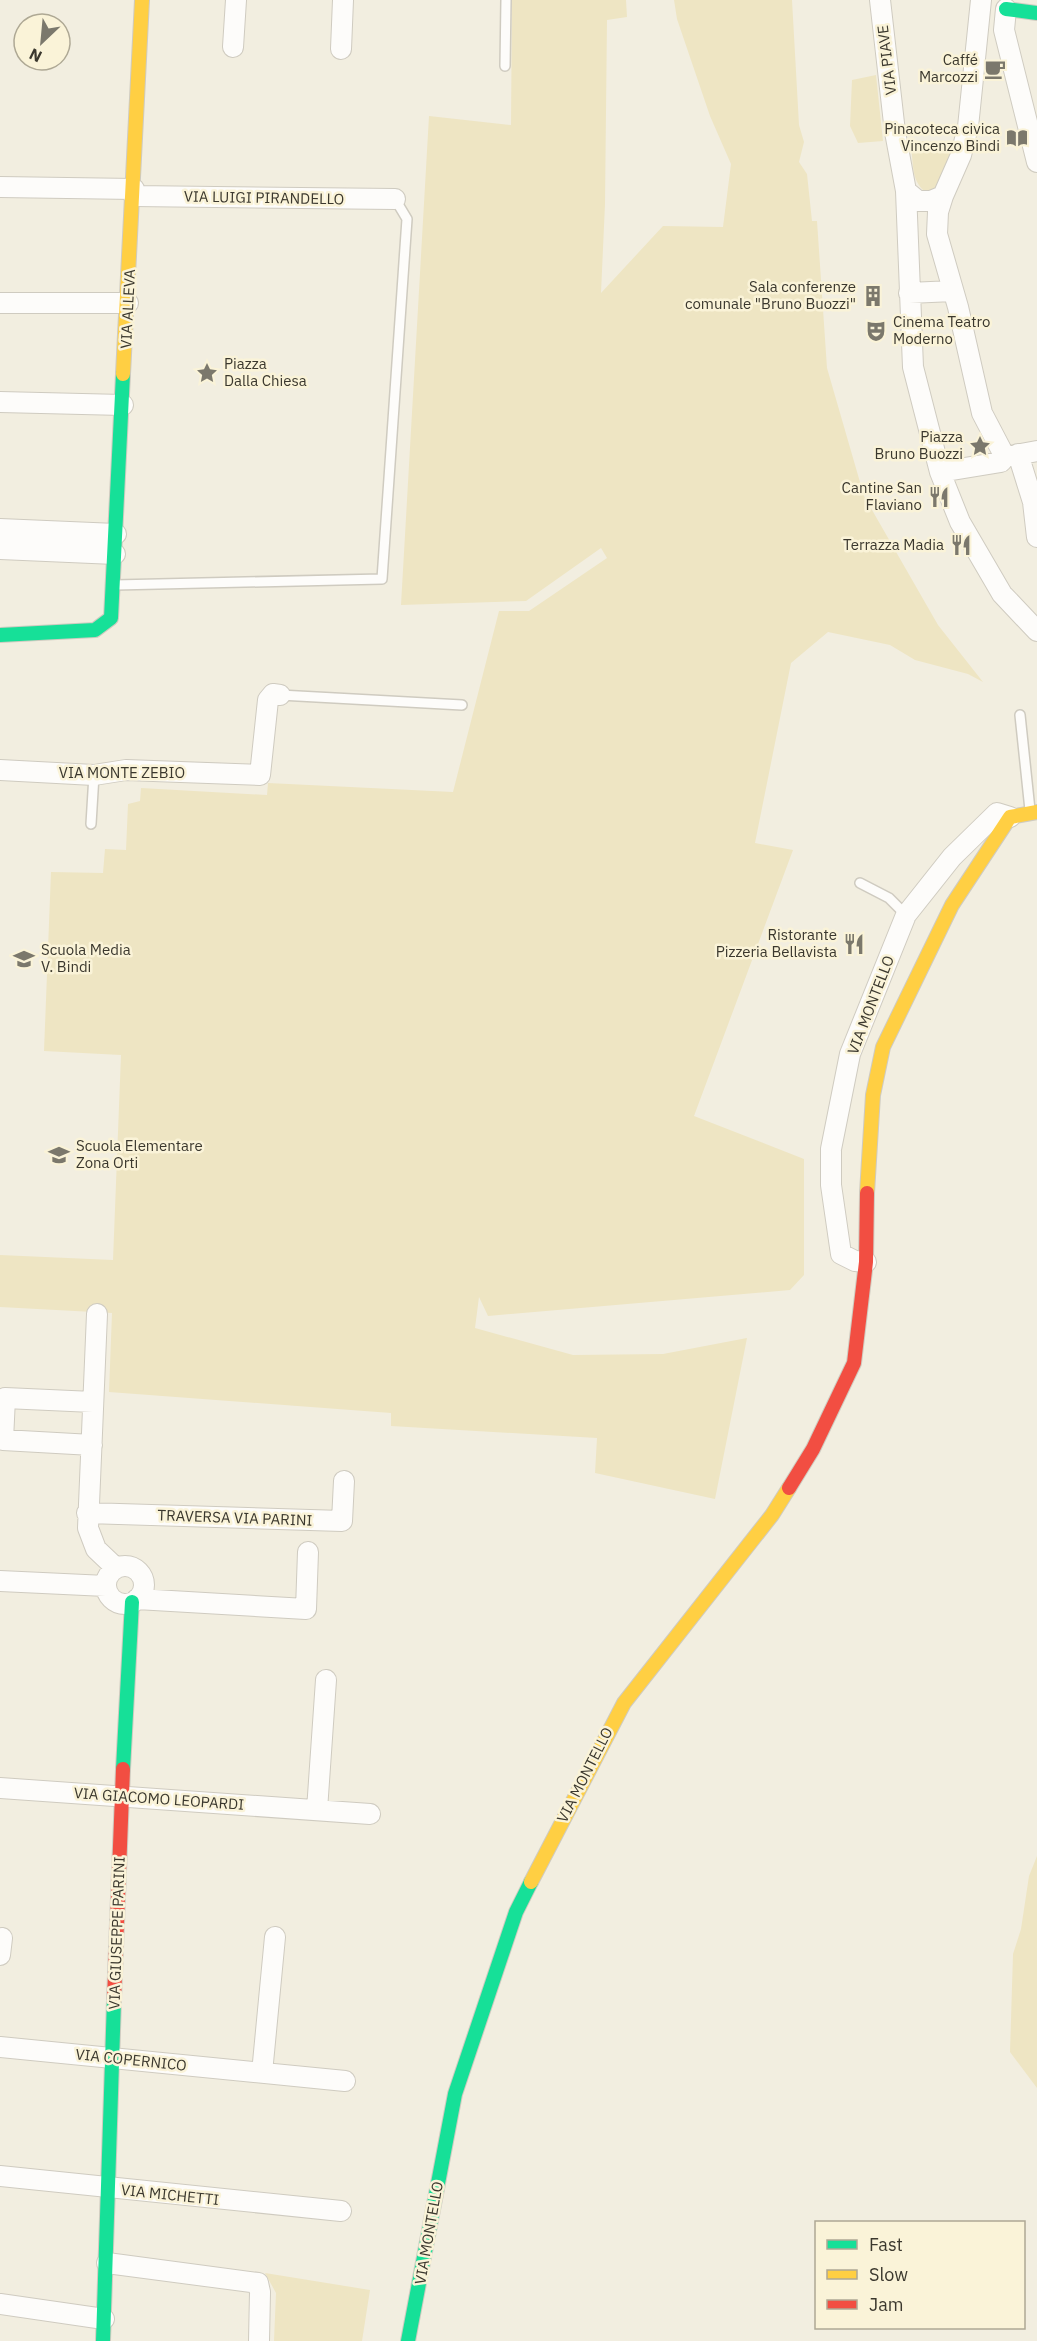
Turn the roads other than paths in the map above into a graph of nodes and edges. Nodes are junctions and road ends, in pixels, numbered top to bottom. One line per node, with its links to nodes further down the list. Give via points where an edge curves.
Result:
1 (142, 0): 16 (main road, VIA ALLEVA)
2 (236, 0): 9 (street)
3 (343, 0): 10 (street)
4 (506, 0): 12 (lane)
5 (880, 0): 15 (street, VIA PIAVE)
6 (981, 0): 11 (street)
7 (1003, 3): 8 (main road); 11 (street); 13 (street, via 1004,30)
8 (1037, 13)
9 (233, 47)
10 (341, 49)
11 (976, 54): 17 (street, via 968,127)
12 (505, 66)
13 (1037, 162)
14 (0, 187): 16 (street, VIA LUIGI PIRANDELLO)
15 (906, 191): 17 (street, via 918,201); 20 (street)
16 (134, 193): 18 (street, VIA LUIGI PIRANDELLO); 22 (main road, VIA ALLEVA)
17 (943, 196): 19 (street, via 937,234)
18 (395, 199): 32 (lane, via 407,219 382,579)
19 (953, 291): 20 (street); 25 (street, via 982,413)
20 (909, 292): 26 (street, via 913,367)
21 (0, 303): 22 (street)
22 (128, 303): 24 (main road, VIA ALLEVA)
23 (0, 402): 24 (street)
24 (123, 405): 28 (main road, VIA ALLEVA)
25 (1020, 454): 26 (street, via 1001,462); 29 (street, via 1033,502)
26 (940, 472): 33 (street, via 960,522 1002,594)
27 (0, 529): 28 (street)
28 (116, 534): 31 (main road, VIA ALLEVA)
29 (1037, 537)
30 (0, 549): 31 (street)
31 (115, 554): 32 (main road, VIA ALLEVA)
32 (113, 585): 34 (main road, VIA ALLEVA, via 111,618 95,630)
33 (1037, 631)
34 (0, 635)
35 (280, 695): 36 (lane, VIA MONTE ZEBIO); 39 (street, VIA MONTE ZEBIO, via 273,694 268,700 260,775 126,770)
36 (462, 705)
37 (1020, 715): 40 (lane)
38 (0, 770): 39 (street, VIA MONTE ZEBIO)
39 (94, 776): 42 (lane)
40 (1034, 812): 41 (main road, VIA MONTELLO)
41 (1010, 817): 44 (street, VIA MONTELLO, via 997,813 952,858); 45 (main road, VIA MONTELLO, via 952,905 883,1047 873,1095)
42 (91, 824)
43 (861, 883): 44 (lane, via 889,898)
44 (906, 915): 45 (street, VIA MONTELLO, via 850,1054 831,1149 831,1185 841,1254)
45 (866, 1262): 74 (main road, VIA MONTELLO, via 854,1363 813,1449 772,1515 624,1703 516,1912 455,2094)
46 (97, 1314): 47 (street)
47 (93, 1402): 48 (street); 48 (street, via 5,1398 3,1440)
48 (92, 1445): 50 (street)
49 (345, 1481): 50 (street, TRAVERSA VIA PARINI, via 342,1521)
50 (87, 1513): 52 (street, via 92,1541 102,1557)
51 (308, 1552): 55 (street, TRAVERSA VIA PARINI, via 306,1609)
52 (116, 1568): 54 (street, via 108,1576); 55 (street, via 128,1566 139,1571 144,1582)
53 (0, 1581): 54 (street)
54 (106, 1586): 55 (street, via 115,1601)
55 (135, 1600): 58 (main road, VIA GIUSEPPE PARINI)
56 (326, 1680): 59 (street)
57 (0, 1788): 58 (street, VIA GIACOMO LEOPARDI)
58 (121, 1796): 59 (street, VIA GIACOMO LEOPARDI); 63 (main road, VIA GIUSEPPE PARINI)
59 (317, 1810): 60 (street, VIA GIACOMO LEOPARDI)
60 (370, 1814)
61 (275, 1938): 64 (street)
62 (0, 2047): 63 (street, VIA COPERNICO)
63 (114, 2058): 64 (street, VIA COPERNICO); 67 (main road, VIA GIUSEPPE PARINI)
64 (262, 2073): 65 (street, VIA COPERNICO)
65 (345, 2081)
66 (0, 2176): 67 (street, VIA MICHETTI)
67 (109, 2189): 68 (street, VIA MICHETTI); 69 (main road, VIA GIUSEPPE PARINI)
68 (341, 2211)
69 (107, 2263): 71 (main road, VIA GIUSEPPE PARINI); 73 (street, via 258,2283)
70 (0, 2304): 71 (street)
71 (104, 2319): 72 (main road, VIA GIUSEPPE PARINI)
72 (103, 2341)
73 (259, 2341)
74 (408, 2341)

